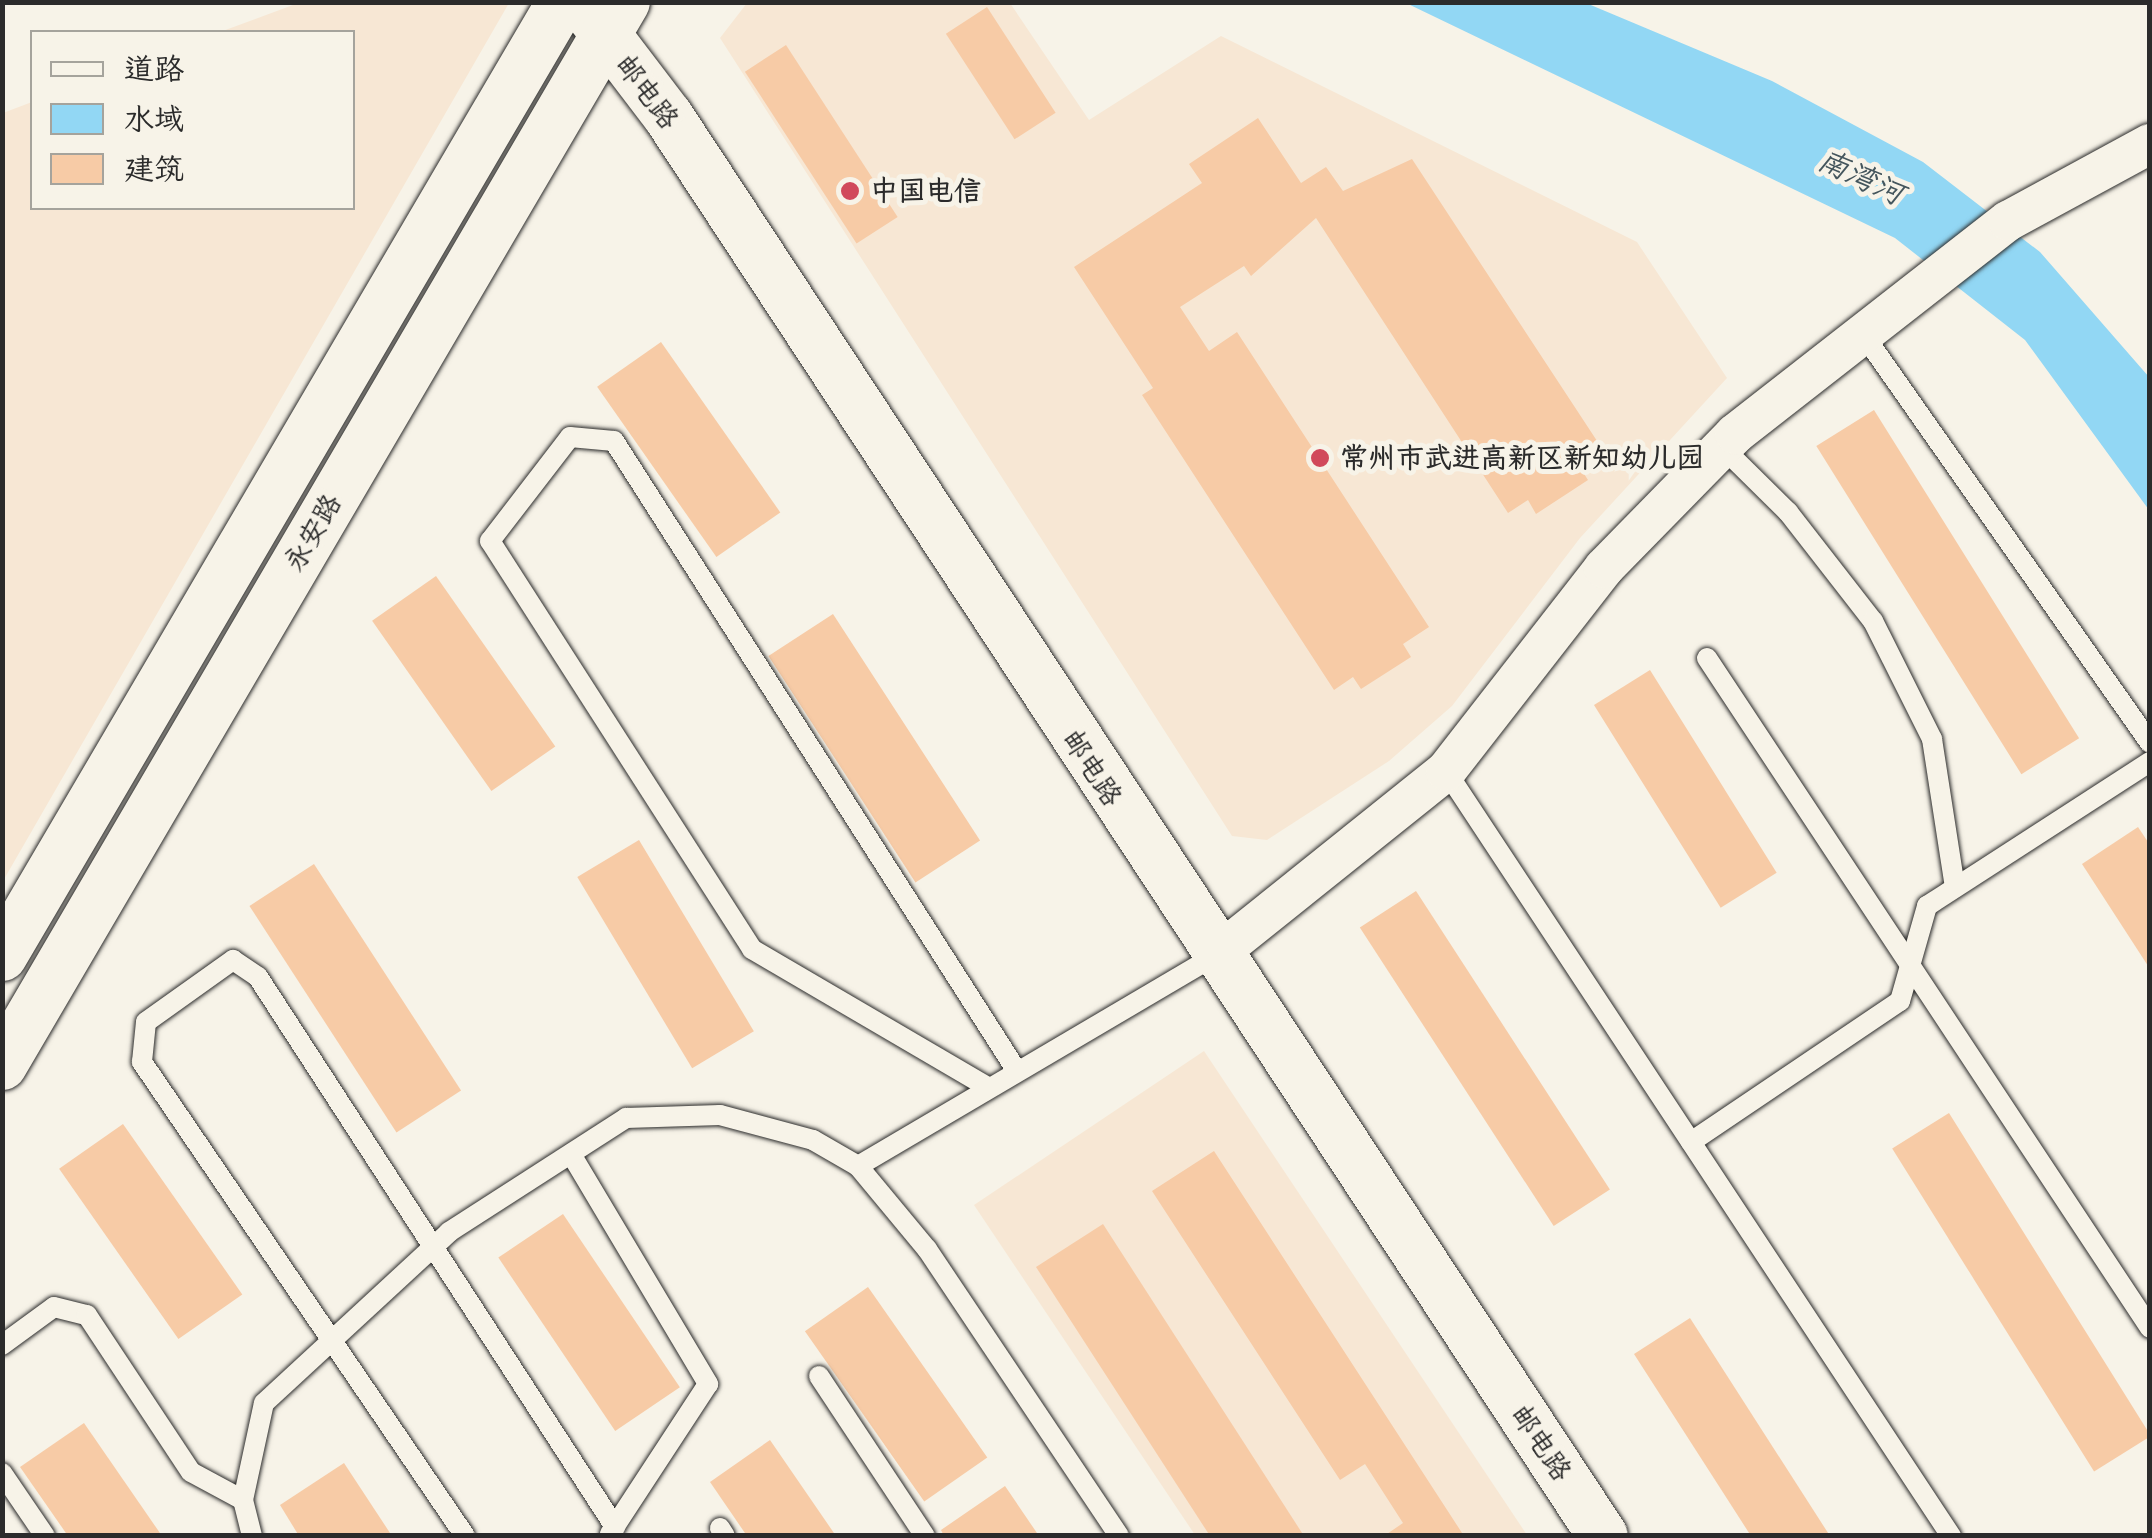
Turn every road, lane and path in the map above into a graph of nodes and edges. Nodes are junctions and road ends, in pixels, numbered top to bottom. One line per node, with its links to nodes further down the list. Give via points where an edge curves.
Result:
1 (592, 10): 10 (street, 永安路); 11 (street, 邮电路, via 668,116); 13 (street, 永安路)
2 (2150, 144): 3 (street, via 2008,221)
3 (1860, 330): 4 (street); 6 (lane)
4 (1722, 447): 8 (street, via 1604,568); 9 (lane, via 1788,512 1874,621 1932,739)
5 (1707, 658): 12 (lane)
6 (2150, 743)
7 (2150, 762): 9 (lane)
8 (1446, 771): 11 (street); 16 (lane)
9 (1956, 887): 12 (lane, via 1927,906)
10 (2, 956)
11 (1214, 956): 14 (lane); 32 (street, 邮电路)
12 (1908, 970): 16 (lane, via 1900,1002); 20 (lane)
13 (2, 1065)
14 (1015, 1068): 15 (lane); 15 (lane, via 614,441 570,438 490,541 752,949)
15 (986, 1086): 18 (lane)
16 (1691, 1142): 33 (lane)
17 (571, 1154): 18 (lane, via 626,1118 720,1115 813,1140); 19 (lane); 26 (lane, via 708,1384)
18 (858, 1166): 31 (lane, via 927,1249)
19 (433, 1247): 21 (lane); 21 (lane, via 258,976 232,960 146,1022 142,1062); 26 (lane)
20 (2150, 1328)
21 (332, 1340): 25 (lane, via 264,1403); 29 (lane)
22 (2, 1346): 25 (lane, via 54,1307 87,1315 191,1472)
23 (820, 1376): 30 (lane)
24 (2, 1473): 27 (lane)
25 (243, 1500): 28 (lane)
26 (612, 1531)
27 (45, 1536)
28 (252, 1536)
29 (464, 1536)
30 (925, 1536)
31 (1119, 1536)
32 (1603, 1536)
33 (1951, 1536)

